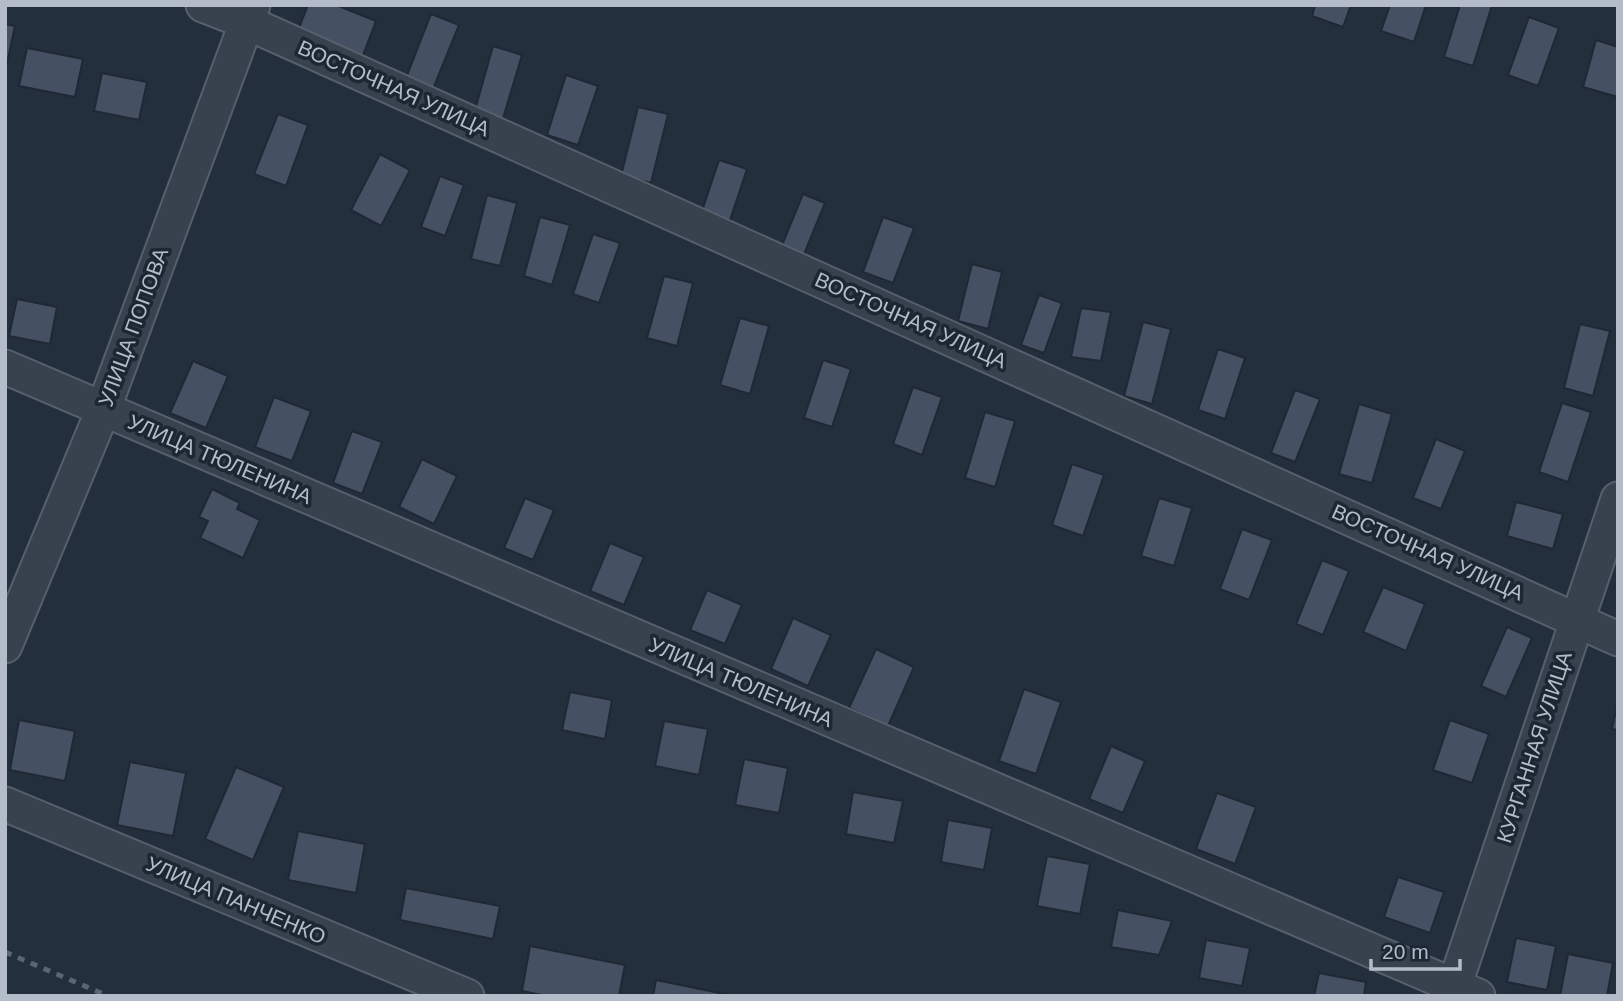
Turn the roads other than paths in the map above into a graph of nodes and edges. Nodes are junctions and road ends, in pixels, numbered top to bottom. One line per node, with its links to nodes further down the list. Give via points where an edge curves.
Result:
1 (203, 5): 2 (street, ВОСТОЧНАЯ УЛИЦА)
2 (250, 14): 4 (street, УЛИЦА ПОПОВА); 6 (street, ВОСТОЧНАЯ УЛИЦА)
3 (5, 367): 4 (street, УЛИЦА ТЮЛЕНИНА)
4 (103, 410): 8 (street, УЛИЦА ПОПОВА); 10 (street, УЛИЦА ТЮЛЕНИНА)
5 (1618, 499): 6 (street, КУРГАННАЯ УЛИЦА)
6 (1576, 619): 7 (street, ВОСТОЧНАЯ УЛИЦА); 10 (street, КУРГАННАЯ УЛИЦА)
7 (1618, 639)
8 (5, 646)
9 (5, 804): 11 (street, УЛИЦА ПАНЧЕНКО)
10 (1461, 992)
11 (467, 996)

